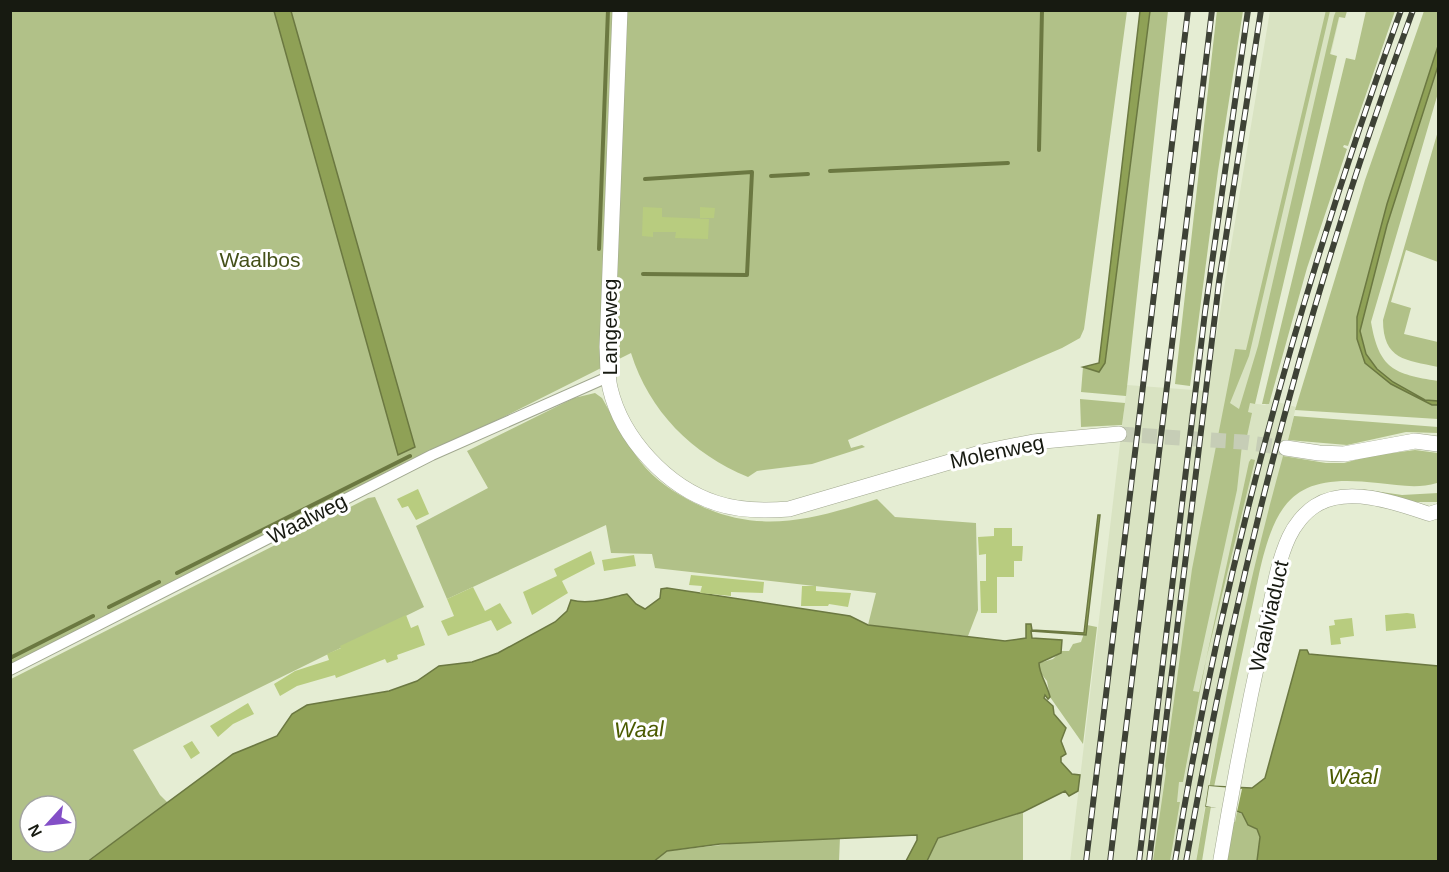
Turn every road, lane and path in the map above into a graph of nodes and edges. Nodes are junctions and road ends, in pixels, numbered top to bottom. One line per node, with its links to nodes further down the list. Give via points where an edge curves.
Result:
1 (620, 10): 2 (main road, Langeweg)
2 (608, 377): 6 (main road, Langeweg, via 623,422 642,450 673,479 715,503 766,511 789,509); 8 (street, Waalweg, via 432,455)
3 (1119, 434): 6 (main road, Molenweg, via 1007,447)
4 (1438, 444): 5 (main road, via 1415,441 1344,454)
5 (1286, 448)
6 (878, 484)
7 (1438, 511): 9 (street, Waalviaduct, via 1429,514 1387,501 1349,497 1315,505 1289,536 1232,788)
8 (10, 670)
9 (1220, 861)

